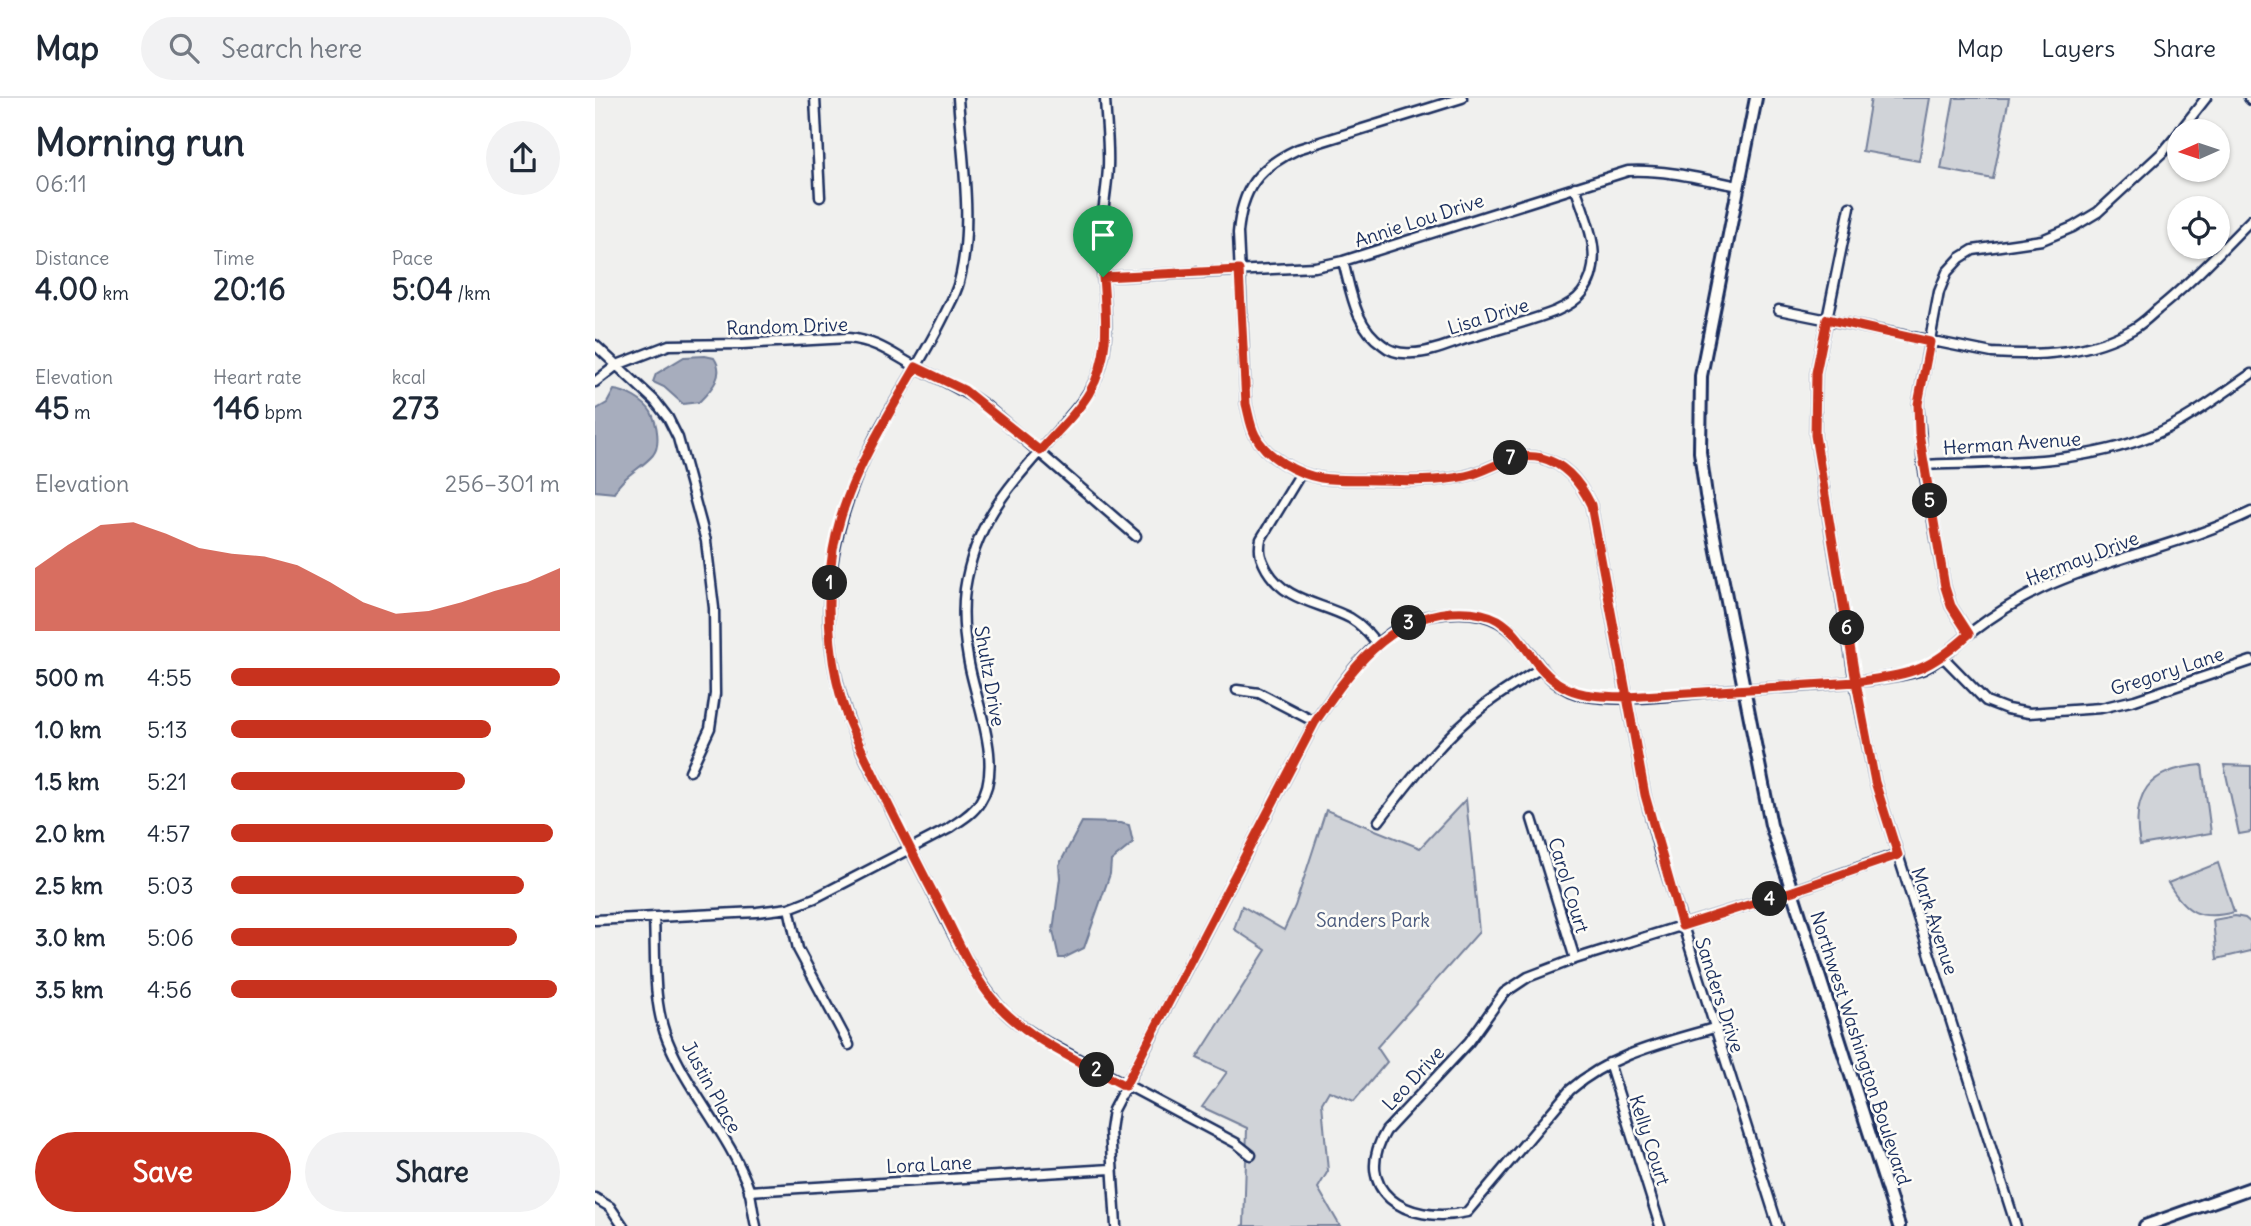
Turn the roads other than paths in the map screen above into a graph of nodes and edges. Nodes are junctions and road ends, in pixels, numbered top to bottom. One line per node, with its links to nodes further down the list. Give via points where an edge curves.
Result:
1 (815, 98): 11 (street)
2 (958, 98): 22 (street, via 964,256 958,285)
3 (1105, 98): 16 (street, Shultz Drive, via 1108,166 1101,238)
4 (1462, 98): 15 (street, Sanders Drive, via 1278,158 1248,188 1240,209)
5 (1756, 98): 10 (main road, Northwest Washington Boulevard)
6 (2206, 98): 7 (street)
7 (2189, 119)
8 (2167, 147): 19 (street, via 2121,193 2073,227 2042,240 1973,250 1959,258 1939,292)
9 (1575, 187): 10 (street, Annie Lou Drive, via 1649,170); 14 (street, Annie Lou Drive); 14 (street, Lisa Drive, via 1594,258 1582,293 1557,310 1438,348 1415,354 1385,347 1357,313)
10 (1738, 187): 36 (main road, Northwest Washington Boulevard, via 1705,354 1699,412 1706,495)
11 (820, 197)
12 (1850, 207): 18 (street, Mark Avenue)
13 (2251, 220): 19 (street, via 2170,300 2134,329 2101,344 2026,355)
14 (1343, 261): 15 (street, Annie Lou Drive)
15 (1239, 270): 16 (street, Annie Lou Drive); 27 (street, Sanders Drive, via 1251,424 1267,451)
16 (1103, 277): 25 (street, Shultz Drive, via 1105,341 1100,370 1088,395)
17 (1779, 310): 18 (street)
18 (1827, 319): 19 (street); 35 (street, Mark Avenue, via 1816,373 1815,435)
19 (1930, 342): 26 (street, via 1918,404)
20 (595, 345): 21 (street)
21 (617, 365): 22 (street, Random Drive, via 669,345 848,338 880,344); 24 (street, Random Drive); 40 (street, via 655,401 678,438 706,541 714,608 715,703)
22 (916, 367): 25 (street, Random Drive, via 964,390); 43 (street, via 848,496 831,563 829,604 836,670 847,716)
23 (2251, 374): 26 (street, Herman Avenue, via 2186,419 2118,447 2045,460)
24 (595, 382)
25 (1040, 451): 29 (street, Random Drive); 43 (street, Shultz Drive, via 985,522 972,554 965,592 968,660 989,752 987,789 967,817)
26 (1923, 465): 30 (street, via 1945,587)
27 (1301, 472): 31 (street, via 1261,539 1262,560 1280,587 1295,598 1348,617 1363,626); 38 (street, Sanders Drive, via 1321,478 1424,481 1470,475 1528,456 1560,466 1573,475 1591,505)
28 (2251, 512): 30 (street, Hermay Drive, via 2062,580 2021,598)
29 (1136, 536)
30 (1969, 634): 32 (street, Hermay Drive)
31 (1377, 644): 34 (street, Hermay Drive, via 1429,615 1465,611 1497,619 1527,647); 39 (street, Hermay Drive)
32 (1943, 657): 33 (street, Gregory Lane, via 1986,701 2029,713 2112,706); 35 (street, Hermay Drive, via 1923,669)
33 (2251, 661)
34 (1541, 668): 38 (street, Hermay Drive, via 1573,693); 42 (street, via 1485,705 1453,734)
35 (1856, 682): 36 (street, Hermay Drive); 44 (street, Mark Avenue, via 1875,782)
36 (1745, 689): 38 (street, Hermay Drive); 45 (main road, Northwest Washington Boulevard, via 1771,825)
37 (1237, 690): 39 (street, via 1268,697)
38 (1627, 697): 49 (street, Sanders Drive, via 1645,795)
39 (1315, 722): 54 (street, Hermay Drive)
40 (690, 771)
41 (1532, 820): 50 (street, Carol Court)
42 (1379, 821)
43 (910, 849): 46 (street, Shultz Drive); 54 (street, via 995,1002 1020,1026)
44 (1898, 855): 45 (street, Leo Drive); 68 (street, Mark Avenue)
45 (1793, 891): 49 (street, Leo Drive); 67 (main road, Northwest Washington Boulevard)
46 (789, 908): 47 (street, Shultz Drive); 52 (street, via 798,950)
47 (654, 917): 48 (street, Shultz Drive); 58 (street, Justin Place, via 659,1012 666,1037)
48 (595, 920)
49 (1682, 926): 50 (street, Leo Drive); 51 (street, Sanders Drive)
50 (1575, 959): 60 (street, Leo Drive, via 1528,977 1504,993 1469,1042 1386,1131 1375,1157 1375,1174 1392,1210)
51 (1714, 1028): 53 (street); 66 (street, Sanders Drive)
52 (849, 1045)
53 (1609, 1063): 61 (street, via 1570,1090 1467,1212); 65 (street, Kelly Court)
54 (1125, 1086): 55 (street); 56 (street, Hermay Drive, via 1113,1110)
55 (1251, 1155)
56 (1111, 1169): 58 (street, Lora Lane); 64 (street, Hermay Drive)
57 (2251, 1188): 69 (main road)
58 (749, 1191): 63 (street, Justin Place)
59 (595, 1198): 62 (street, via 610,1207)
60 (1407, 1220)
61 (1436, 1225)
62 (623, 1226)
63 (756, 1226)
64 (1116, 1226)
65 (1660, 1226)
66 (1778, 1226)
67 (1899, 1226)
68 (2016, 1226)
69 (2145, 1226)

